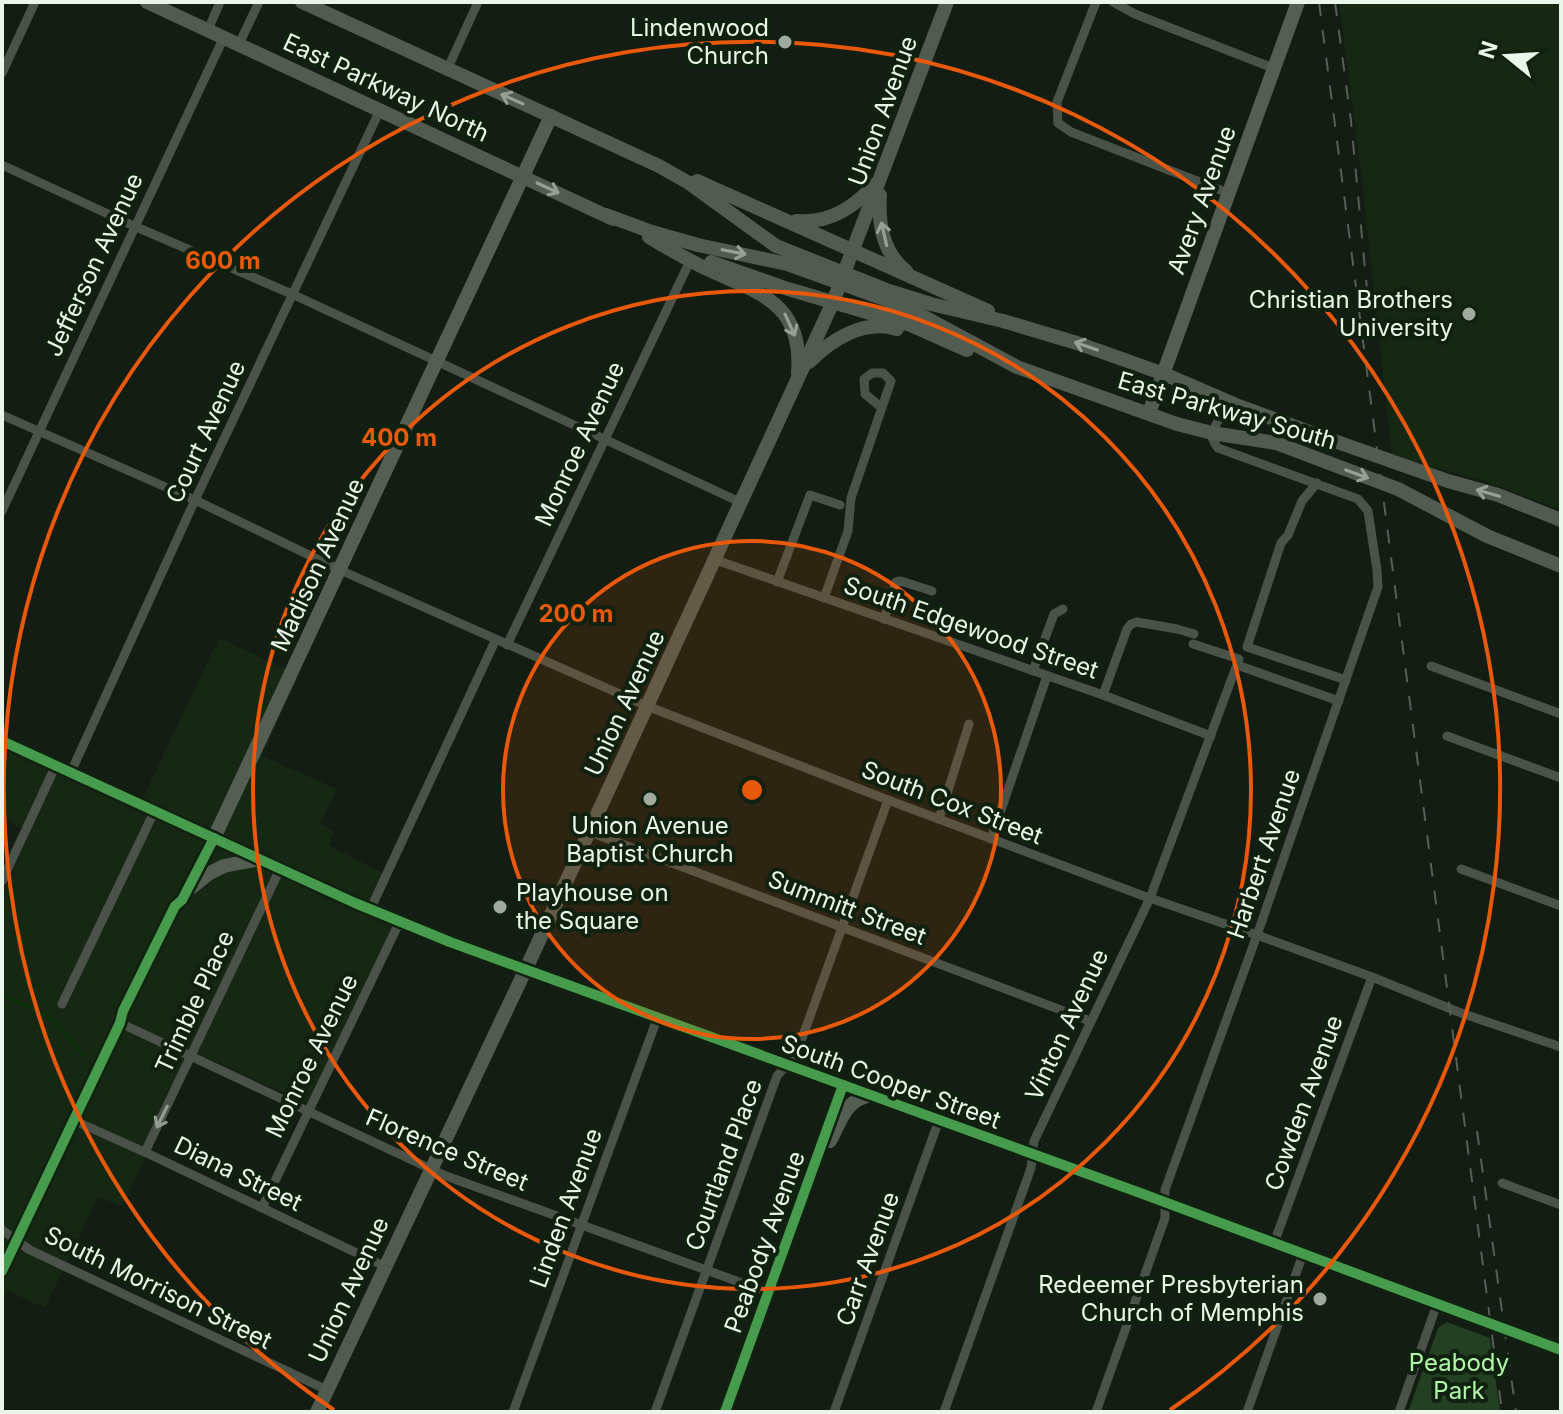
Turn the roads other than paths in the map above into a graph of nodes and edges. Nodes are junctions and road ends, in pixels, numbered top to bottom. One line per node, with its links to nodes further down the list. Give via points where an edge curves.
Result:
1 (35, 2): 16 (street)
2 (147, 2): 11 (main road, East Parkway North)
3 (220, 2): 11 (street)
4 (259, 2): 13 (street)
5 (302, 2): 15 (main road, East Parkway North)
6 (478, 2): 15 (street)
7 (947, 2): 22 (main road, Union Avenue)
8 (1096, 2): 23 (street, via 1057,102 1058,123)
9 (1113, 2): 14 (street)
10 (1298, 2): 14 (street, Avery Avenue)
11 (208, 30): 12 (main road, East Parkway North)
12 (224, 37): 13 (main road, East Parkway North); 26 (street, Jefferson Avenue)
13 (239, 44): 17 (main road, East Parkway North)
14 (1273, 68): 23 (street, Avery Avenue)
15 (447, 70): 18 (main road, East Parkway North, one-way to 15)
16 (2, 73)
17 (380, 110): 21 (main road, East Parkway North); 31 (street, Court Avenue)
18 (551, 116): 20 (main road, East Parkway North); 21 (street, Madison Avenue)
19 (2, 165): 26 (street)
20 (659, 166): 25 (main road); 33 (main road, East Parkway South, via 776,246 916,300)
21 (523, 177): 24 (main road, East Parkway North, one-way to 24); 35 (street, Madison Avenue)
22 (881, 179): 25 (main road, via 847,210 827,219); 28 (main road, Union Avenue); 30 (main road, one-way to 22, via 888,250 881,228)
23 (1228, 193): 37 (street, Avery Avenue)
24 (606, 215): 27 (main road); 36 (main road, East Parkway South, one-way to 36, via 698,245 787,264 884,299)
25 (786, 221): 28 (main road)
26 (134, 226): 31 (street); 43 (street, Jefferson Avenue)
27 (645, 235): 29 (main road); 32 (main road, via 725,267)
28 (852, 256): 30 (main road); 32 (main road, Union Avenue)
29 (690, 261): 38 (main road, one-way to 38, via 765,295 782,309 793,326); 45 (street, Monroe Avenue)
30 (915, 278): 33 (main road)
31 (294, 295): 35 (street); 47 (street, Court Avenue)
32 (835, 298): 34 (main road); 38 (main road, Union Avenue)
33 (1030, 330): 37 (main road, East Parkway South, one-way to 33)
34 (959, 347): 36 (main road); 38 (main road, via 869,326 820,351)
35 (437, 362): 45 (street); 54 (street, Madison Avenue)
36 (1017, 367): 41 (main road, East Parkway South)
37 (1164, 374): 39 (main road, East Parkway South); 41 (street, Avery Avenue)
38 (800, 375): 48 (main road, Union Avenue)
39 (1228, 401): 44 (street); 51 (main road, East Parkway South, one-way to 39)
40 (882, 408): 57 (street)
41 (1149, 413): 44 (main road, East Parkway South)
42 (2, 415): 43 (street, South Cox Street)
43 (39, 431): 47 (street, South Cox Street); 50 (street, Jefferson Avenue)
44 (1212, 433): 46 (street, Harbert Avenue, via 1218,448); 53 (main road, East Parkway South, one-way to 53, via 1276,443 1398,489 1487,536)
45 (605, 439): 48 (street); 61 (street, Monroe Avenue)
46 (1317, 483): 66 (street, Harbert Avenue, via 1358,499 1368,511 1377,570 1378,587); 66 (street, via 1281,543 1247,647)
47 (195, 500): 54 (street, South Cox Street); 76 (street, Court Avenue)
48 (742, 503): 52 (main road, Union Avenue)
49 (840, 505): 55 (street, via 810,495)
50 (2, 511)
51 (1561, 520)
52 (716, 560): 55 (street, South Edgewood Street); 69 (main road, Union Avenue)
53 (1561, 566)
54 (340, 570): 60 (street, South Cox Street); 82 (street, Madison Avenue)
55 (777, 582): 57 (street, South Edgewood Street)
56 (932, 591): 59 (street, via 896,582)
57 (824, 598): 59 (street, South Edgewood Street)
58 (1063, 609): 64 (street, via 1054,614)
59 (884, 619): 64 (street, South Edgewood Street)
60 (496, 639): 61 (street, South Cox Street); 91 (street)
61 (507, 645): 69 (street, South Cox Street)
62 (1238, 662): 67 (street, via 1177,629 1137,622 1127,629); 68 (street); 72 (street, Vinton Avenue)
63 (1431, 666): 70 (street)
64 (1033, 671): 65 (street, South Edgewood Street)
65 (1047, 676): 67 (street, South Edgewood Street); 83 (street)
66 (1346, 680): 68 (street, Harbert Avenue)
67 (1103, 695): 72 (street, South Edgewood Street)
68 (1339, 701): 94 (street, Harbert Avenue)
69 (647, 706): 78 (street, South Cox Street); 81 (main road, Union Avenue)
70 (1561, 714)
71 (969, 724): 80 (street)
72 (1211, 736): 89 (street, Vinton Avenue)
73 (1447, 736): 77 (street)
74 (2, 741): 75 (street, South Cooper Street)
75 (56, 765): 76 (street, South Cooper Street); 87 (street)
76 (71, 772): 79 (street, South Cooper Street)
77 (1561, 778)
78 (888, 800): 80 (street, South Cox Street); 93 (street, Courtland Place)
79 (155, 810): 82 (street, South Cooper Street); 97 (street)
80 (939, 819): 83 (street, South Cox Street)
81 (590, 832): 93 (street, Summitt Street); 95 (main road, Union Avenue)
82 (214, 838): 84 (street, South Cooper Street); 88 (street, Madison Avenue)
83 (991, 839): 89 (street, South Cox Street)
84 (259, 859): 85 (street, South Cooper Street); 88 (street, via 224,866)
85 (280, 869): 91 (street, South Cooper Street); 102 (street, Trimble Place)
86 (1461, 869): 90 (street)
87 (2, 881)
88 (184, 896): 100 (street, Madison Avenue, via 182,910)
89 (1150, 898): 94 (street, South Cox Street); 99 (street, Vinton Avenue)
90 (1561, 906)
91 (370, 910): 92 (street, South Cooper Street)
92 (400, 921): 95 (street, South Cooper Street); 106 (street, Monroe Avenue)
93 (843, 927): 99 (street, Summitt Street); 103 (street, Courtland Place, via 796,1055)
94 (1257, 935): 96 (street, South Cox Street); 114 (street, Harbert Avenue, via 1165,1190)
95 (525, 971): 98 (street, South Cooper Street); 112 (main road, Union Avenue)
96 (1372, 977): 101 (street, South Cox Street); 120 (street, Cowden Avenue)
97 (62, 1004)
98 (657, 1019): 103 (street, South Cooper Street); 117 (street, Linden Avenue)
99 (1090, 1021): 110 (street, Vinton Avenue)
100 (120, 1023): 102 (street, Florence Street); 107 (street, Madison Avenue)
101 (1561, 1047)
102 (191, 1057): 106 (street, Florence Street); 109 (street, Trimble Place, one-way to 109)
103 (786, 1065): 104 (street, South Cooper Street); 124 (street, Courtland Place, via 777,1076)
104 (843, 1085): 105 (street, South Cooper Street); 111 (street, Peabody Avenue)
105 (871, 1095): 108 (street, South Cooper Street); 111 (street, via 850,1103)
106 (308, 1111): 112 (street, Florence Street); 116 (street, Monroe Avenue)
107 (73, 1120): 109 (street, Diana Street); 119 (street, Madison Avenue)
108 (939, 1120): 110 (street, South Cooper Street); 133 (street, Carr Avenue)
109 (145, 1152): 116 (street, Diana Street)
110 (1032, 1154): 114 (street, South Cooper Street); 134 (street, Vinton Avenue)
111 (816, 1160): 125 (street, Peabody Avenue)
112 (432, 1168): 117 (street, Florence Street); 122 (main road, Union Avenue)
113 (1502, 1183): 115 (street)
114 (1165, 1203): 120 (street, South Cooper Street); 135 (street, Harbert Avenue, via 1165,1218)
115 (1561, 1205)
116 (262, 1208): 122 (street, Diana Street)
117 (581, 1226): 124 (street, Florence Street); 130 (street, Linden Avenue)
118 (2, 1230): 119 (street, South Morrison Street)
119 (17, 1240): 123 (street, Madison Avenue); 128 (street, South Morrison Street)
120 (1274, 1243): 121 (street, South Cooper Street)
121 (1303, 1254): 126 (street, South Cooper Street); 136 (street)
122 (384, 1266): 128 (main road, Union Avenue)
123 (2, 1271)
124 (706, 1271): 125 (street, Florence Street); 131 (street, Courtland Place)
125 (767, 1292): 132 (street, Peabody Avenue)
126 (1437, 1304): 127 (street, South Cooper Street); 137 (street)
127 (1561, 1350)
128 (327, 1390): 129 (main road, Union Avenue)
129 (317, 1412)
130 (513, 1412)
131 (655, 1412)
132 (725, 1412)
133 (834, 1412)
134 (944, 1412)
135 (1096, 1412)
136 (1247, 1412)
137 (1399, 1412)

